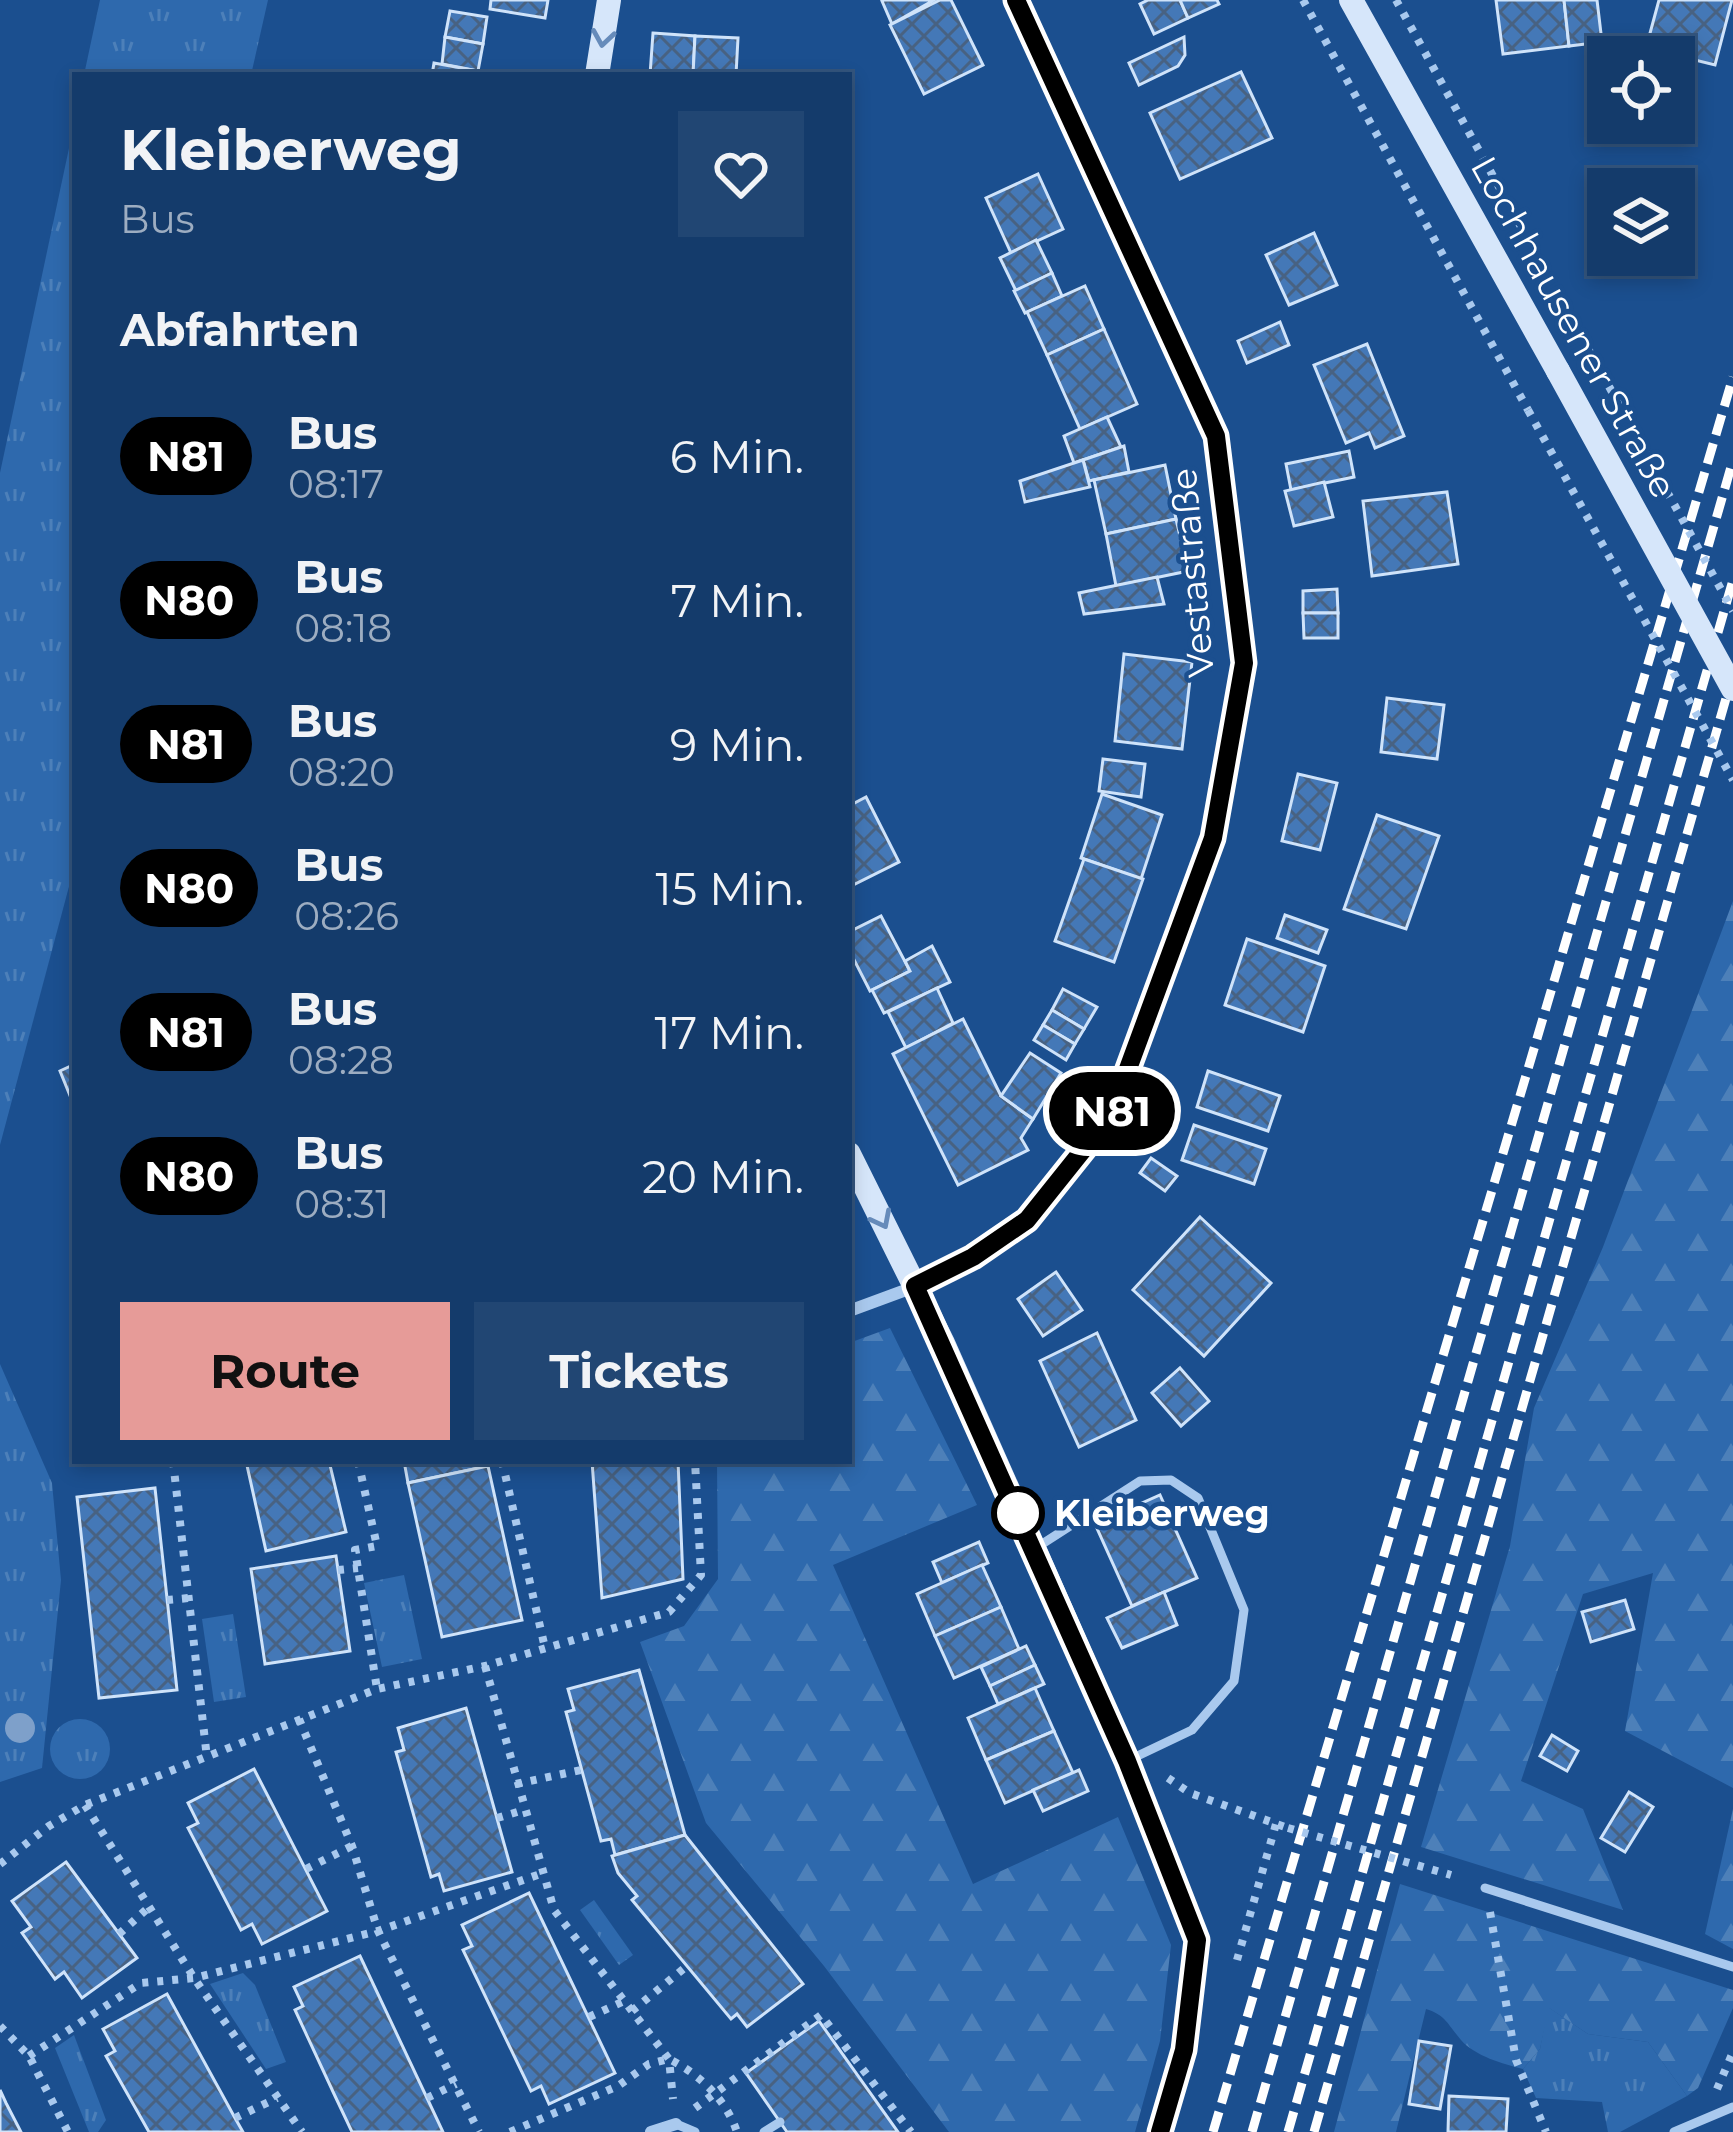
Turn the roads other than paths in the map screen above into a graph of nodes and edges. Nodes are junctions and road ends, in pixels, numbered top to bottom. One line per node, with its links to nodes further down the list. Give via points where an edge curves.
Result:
1 (609, 0): 4 (main road, one-way to 4)
2 (1016, 0): 7 (main road, Vestastraße, via 1216,436 1244,663 1213,838 1111,1115 1027,1220)
3 (1351, 0): 5 (main road, Lochhausener Straße, bridge)
4 (597, 72)
5 (1733, 689)
6 (852, 1160): 7 (main road, one-way to 7)
7 (915, 1286): 8 (street); 9 (main road)
8 (852, 1310)
9 (1034, 1549): 10 (main road); 10 (lane, via 1140,1481 1171,1480 1198,1498 1244,1610 1234,1682 1192,1730)
10 (1127, 1761): 19 (main road, via 1197,1940 1184,2050)
11 (1485, 1888): 12 (lane)
12 (1733, 1967)
13 (1733, 2107): 20 (lane)
14 (780, 2122): 18 (lane)
15 (676, 2124): 16 (street); 17 (lane)
16 (651, 2132)
17 (695, 2132)
18 (764, 2132)
19 (1160, 2132)
20 (1674, 2132)

